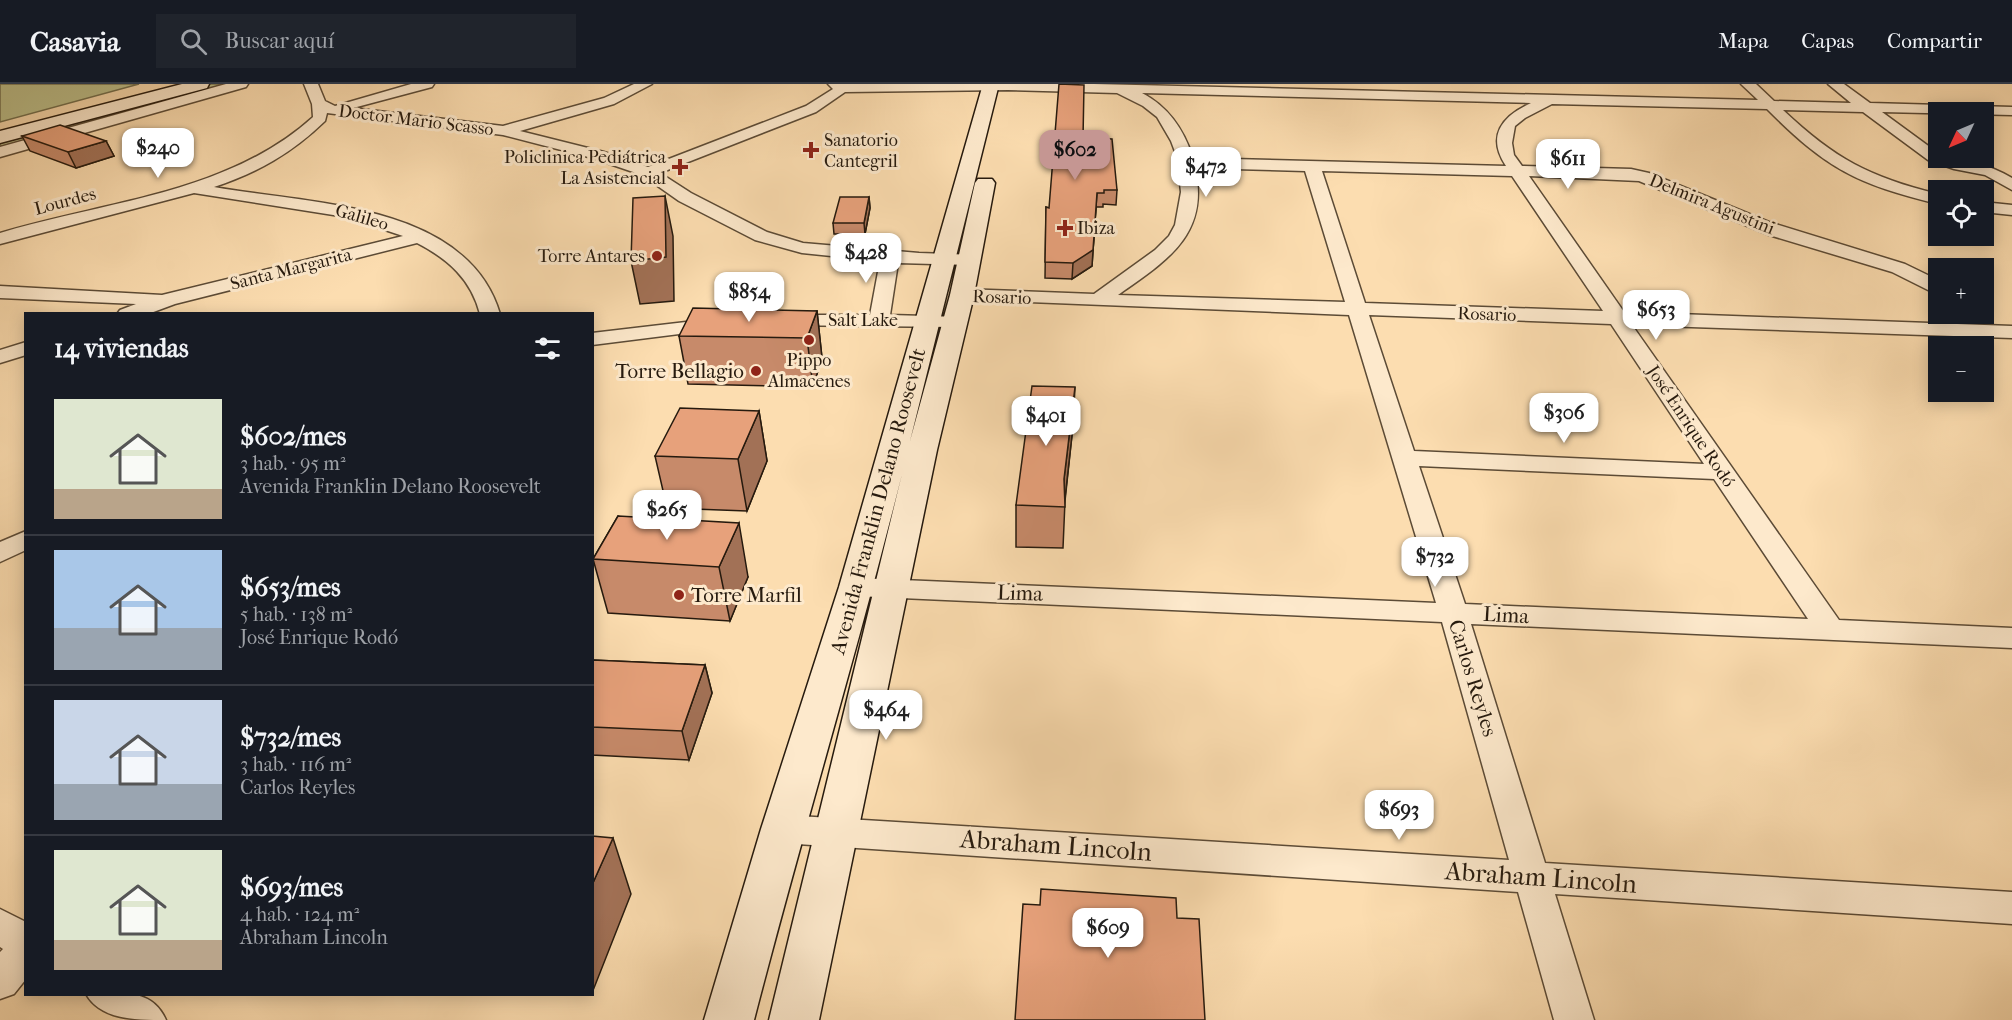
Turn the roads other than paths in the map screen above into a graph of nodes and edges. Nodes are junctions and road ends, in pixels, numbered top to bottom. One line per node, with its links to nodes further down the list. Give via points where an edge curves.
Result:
1 (162, 84): 17 (main road)
2 (201, 84): 19 (main road)
3 (241, 84): 20 (street)
4 (311, 84): 14 (street, Doctor Mario Scasso)
5 (427, 84): 14 (street)
6 (645, 84): 18 (street, via 609,101)
7 (1748, 84): 13 (street)
8 (1835, 84): 15 (street)
9 (999, 85): 10 (street); 11 (street); 35 (main road, Avenida Franklin Delano Roosevelt); 36 (main road, Avenida Franklin Delano Roosevelt)
10 (838, 86): 26 (street, via 832,97 811,109)
11 (1120, 89): 12 (street); 21 (street, via 1162,114)
12 (1547, 92): 13 (street); 23 (street, José Enrique Rodó, via 1512,120 1503,136 1506,155)
13 (1772, 105): 15 (street); 29 (street, via 1825,153 1854,172)
14 (326, 107): 18 (street, Doctor Mario Scasso); 28 (street, Lourdes, via 320,118 287,148 246,172)
15 (1865, 108): 16 (street); 24 (street, via 1934,157)
16 (2012, 111)
17 (0, 130)
18 (503, 131): 26 (street, Doctor Mario Scasso)
19 (0, 137)
20 (0, 152)
21 (1188, 163): 22 (street, Delmira Agustini); 40 (street, via 1187,222 1176,240)
22 (1312, 166): 23 (street, Delmira Agustini); 42 (street, Carlos Reyles)
23 (1516, 171): 37 (street, Delmira Agustini, via 1656,178 1721,211 1826,248 1884,263); 46 (street, José Enrique Rodó)
24 (1990, 171): 25 (street); 27 (street)
25 (2012, 171)
26 (648, 172): 34 (street, Doctor Mario Scasso, via 685,198 761,236 802,248)
27 (2012, 185)
28 (194, 188): 32 (street, Galileo, via 366,214); 33 (street, Lourdes)
29 (1928, 197)
30 (1994, 208): 31 (street)
31 (2012, 210)
32 (420, 237): 39 (street, Santa Margarita); 44 (street, Galileo, via 467,269 481,285)
33 (0, 239)
34 (890, 257): 36 (street, Doctor Mario Scasso); 45 (street)
35 (970, 259): 36 (street, Doctor Mario Scasso); 41 (main road, Avenida Franklin Delano Roosevelt)
36 (943, 260): 47 (main road, Avenida Franklin Delano Roosevelt)
37 (1928, 282)
38 (0, 292): 39 (street)
39 (168, 300): 43 (street, Santa Margarita)
40 (1098, 300): 41 (street, Rosario); 42 (street, Rosario)
41 (959, 308): 47 (street, Salt Lake); 58 (main road, Avenida Franklin Delano Roosevelt)
42 (1356, 309): 46 (street, Rosario); 54 (street, Carlos Reyles)
43 (133, 312)
44 (489, 312)
45 (879, 319): 47 (street, Salt Lake); 50 (street, Salt Lake, via 750,322)
46 (1617, 319): 49 (street, Rosario); 55 (street, José Enrique Rodó)
47 (927, 320): 58 (main road, Avenida Franklin Delano Roosevelt)
48 (1990, 324): 49 (street)
49 (2004, 332): 51 (street)
50 (594, 339)
51 (2012, 346)
52 (24, 349): 53 (street)
53 (0, 357)
54 (1404, 458): 55 (street); 59 (street, Carlos Reyles)
55 (1722, 472): 60 (street, José Enrique Rodó)
56 (24, 540): 57 (street)
57 (0, 553)
58 (873, 587): 59 (street, Lima); 62 (main road, Avenida Franklin Delano Roosevelt); 63 (main road, Avenida Franklin Delano Roosevelt)
59 (1453, 612): 60 (street, Lima); 64 (street, Carlos Reyles)
60 (1830, 630): 61 (street, Lima)
61 (2012, 638)
62 (782, 829): 63 (street, Abraham Lincoln); 72 (main road, Avenida Franklin Delano Roosevelt)
63 (836, 831): 64 (street, Abraham Lincoln); 73 (main road, Avenida Franklin Delano Roosevelt)
64 (1533, 877): 65 (street, Abraham Lincoln); 74 (street, Carlos Reyles)
65 (2012, 908)
66 (0, 926): 67 (street)
67 (24, 942)
68 (24, 952): 69 (street)
69 (0, 981)
70 (109, 996): 71 (street)
71 (146, 1020)
72 (729, 1020)
73 (794, 1020)
74 (1574, 1020)

